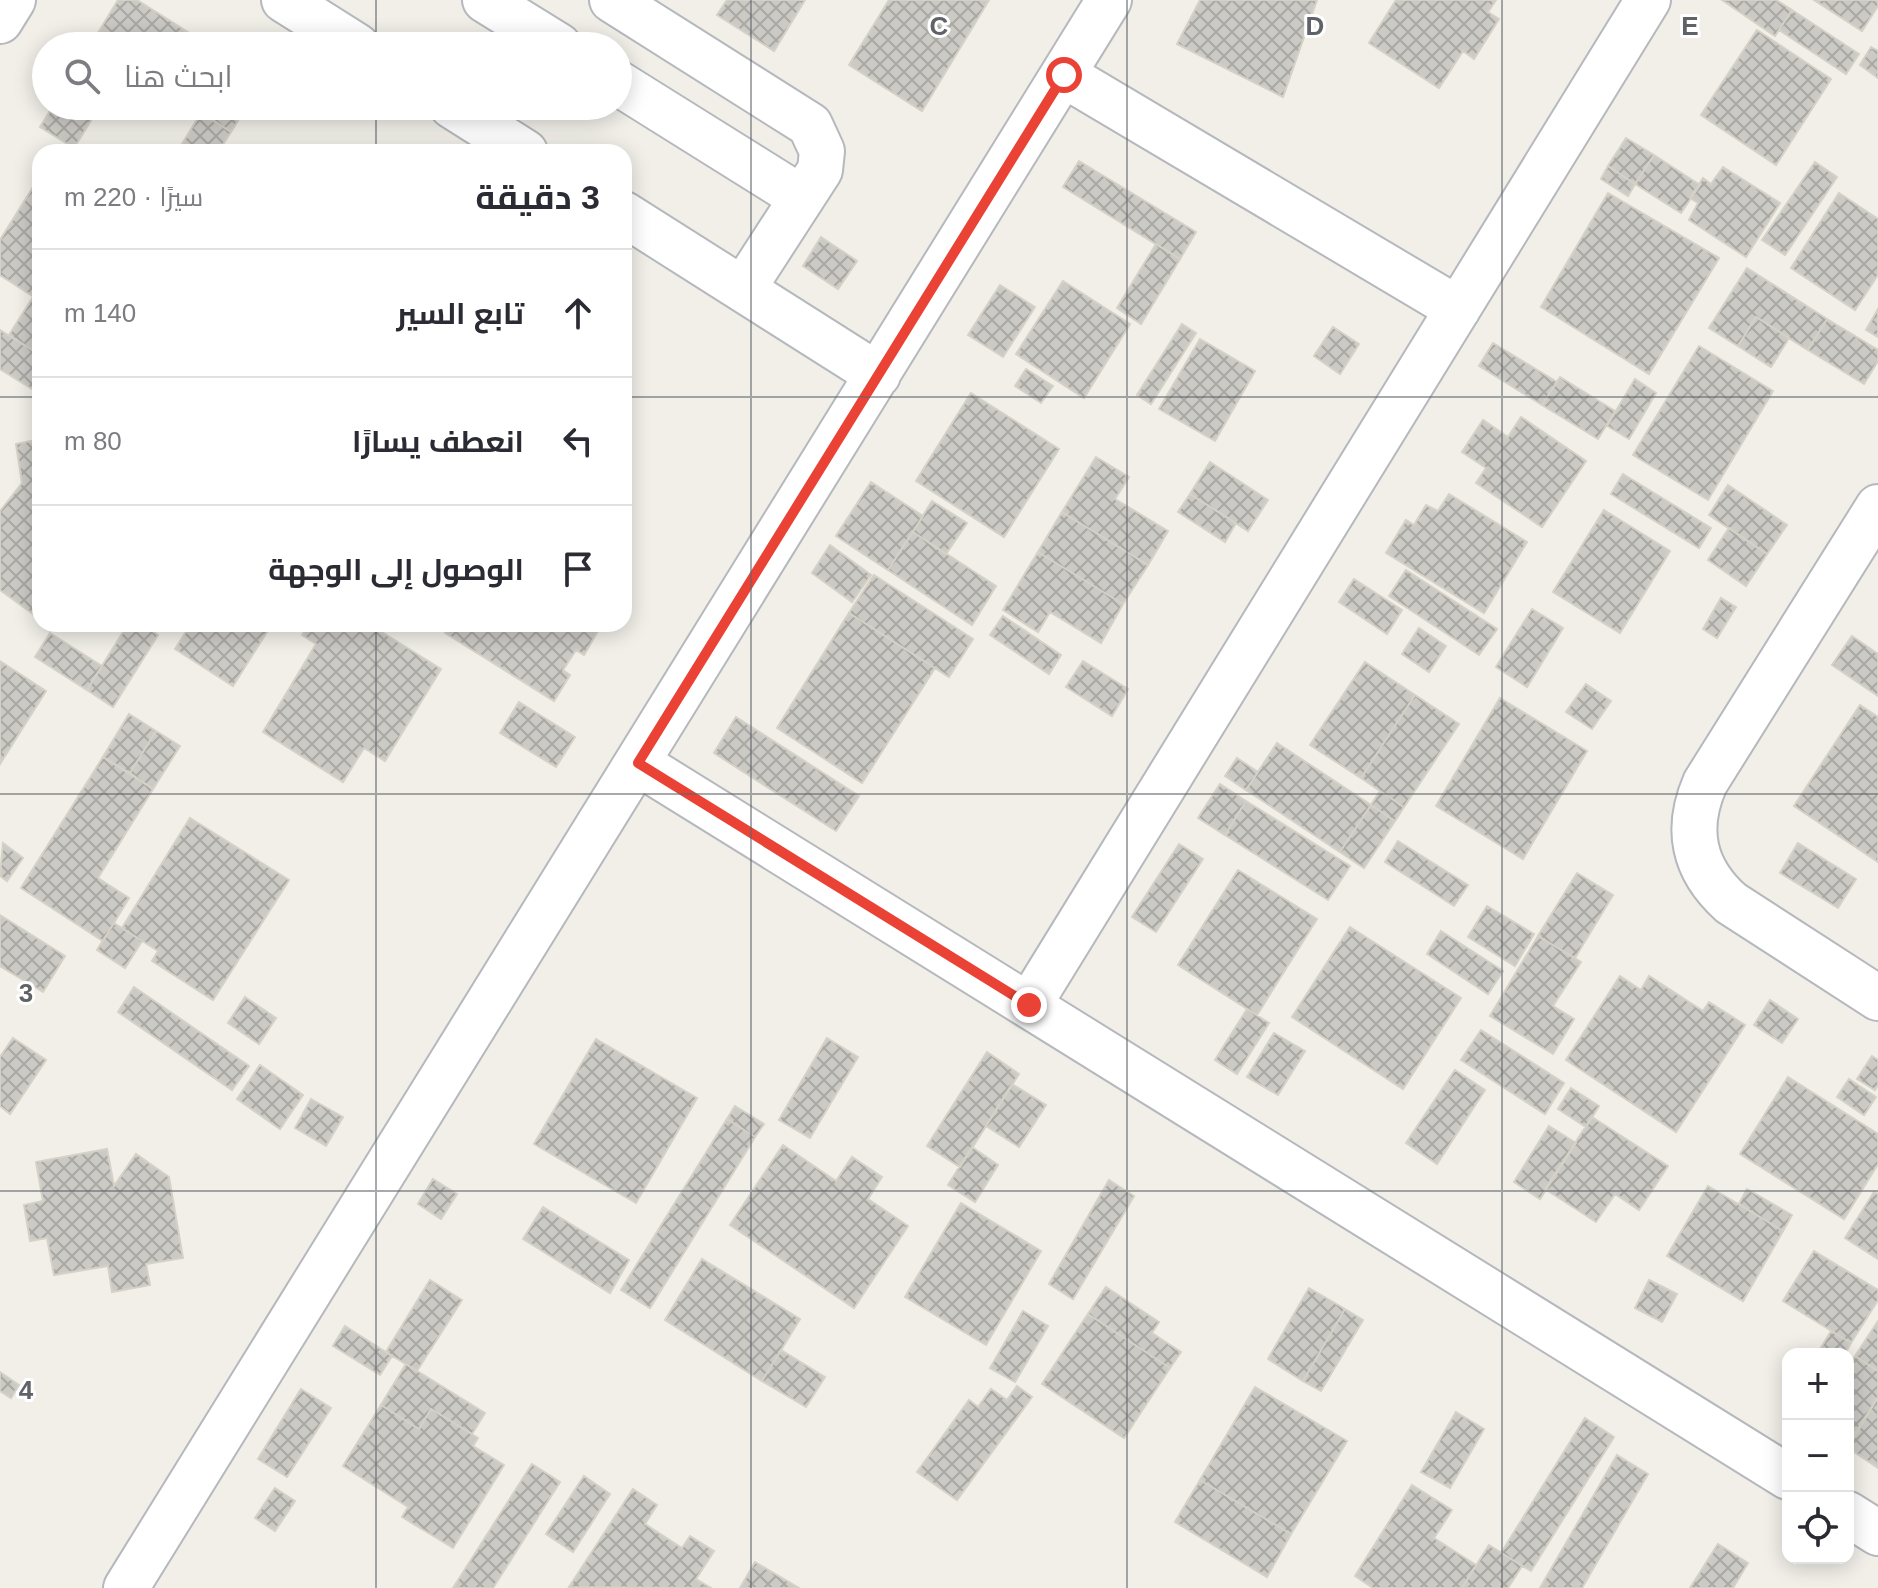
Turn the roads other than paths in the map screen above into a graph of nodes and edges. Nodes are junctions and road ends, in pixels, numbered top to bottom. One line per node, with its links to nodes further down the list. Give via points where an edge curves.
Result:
1 (13, 0): 7 (street)
2 (284, 0): 8 (street)
3 (485, 0): 9 (street)
4 (612, 0): 14 (street, via 810,125 820,141 822,160)
5 (1109, 0): 10 (street)
6 (1648, 0): 17 (street)
7 (0, 21)
8 (335, 32)
9 (536, 32)
10 (1064, 75): 17 (street); 18 (street)
11 (632, 92): 14 (street)
12 (474, 120): 13 (street)
13 (512, 144)
14 (802, 198): 16 (street)
15 (632, 219): 16 (street)
16 (743, 289): 18 (street)
17 (1458, 309): 22 (street)
18 (878, 375): 20 (street)
19 (1878, 507): 21 (street, via 1705,783 1693,826 1695,848 1714,888)
20 (638, 763): 22 (street); 26 (street)
21 (1878, 998)
22 (1029, 1005): 23 (street)
23 (1782, 1473)
24 (1854, 1518): 25 (street)
25 (1878, 1533)
26 (126, 1588)

